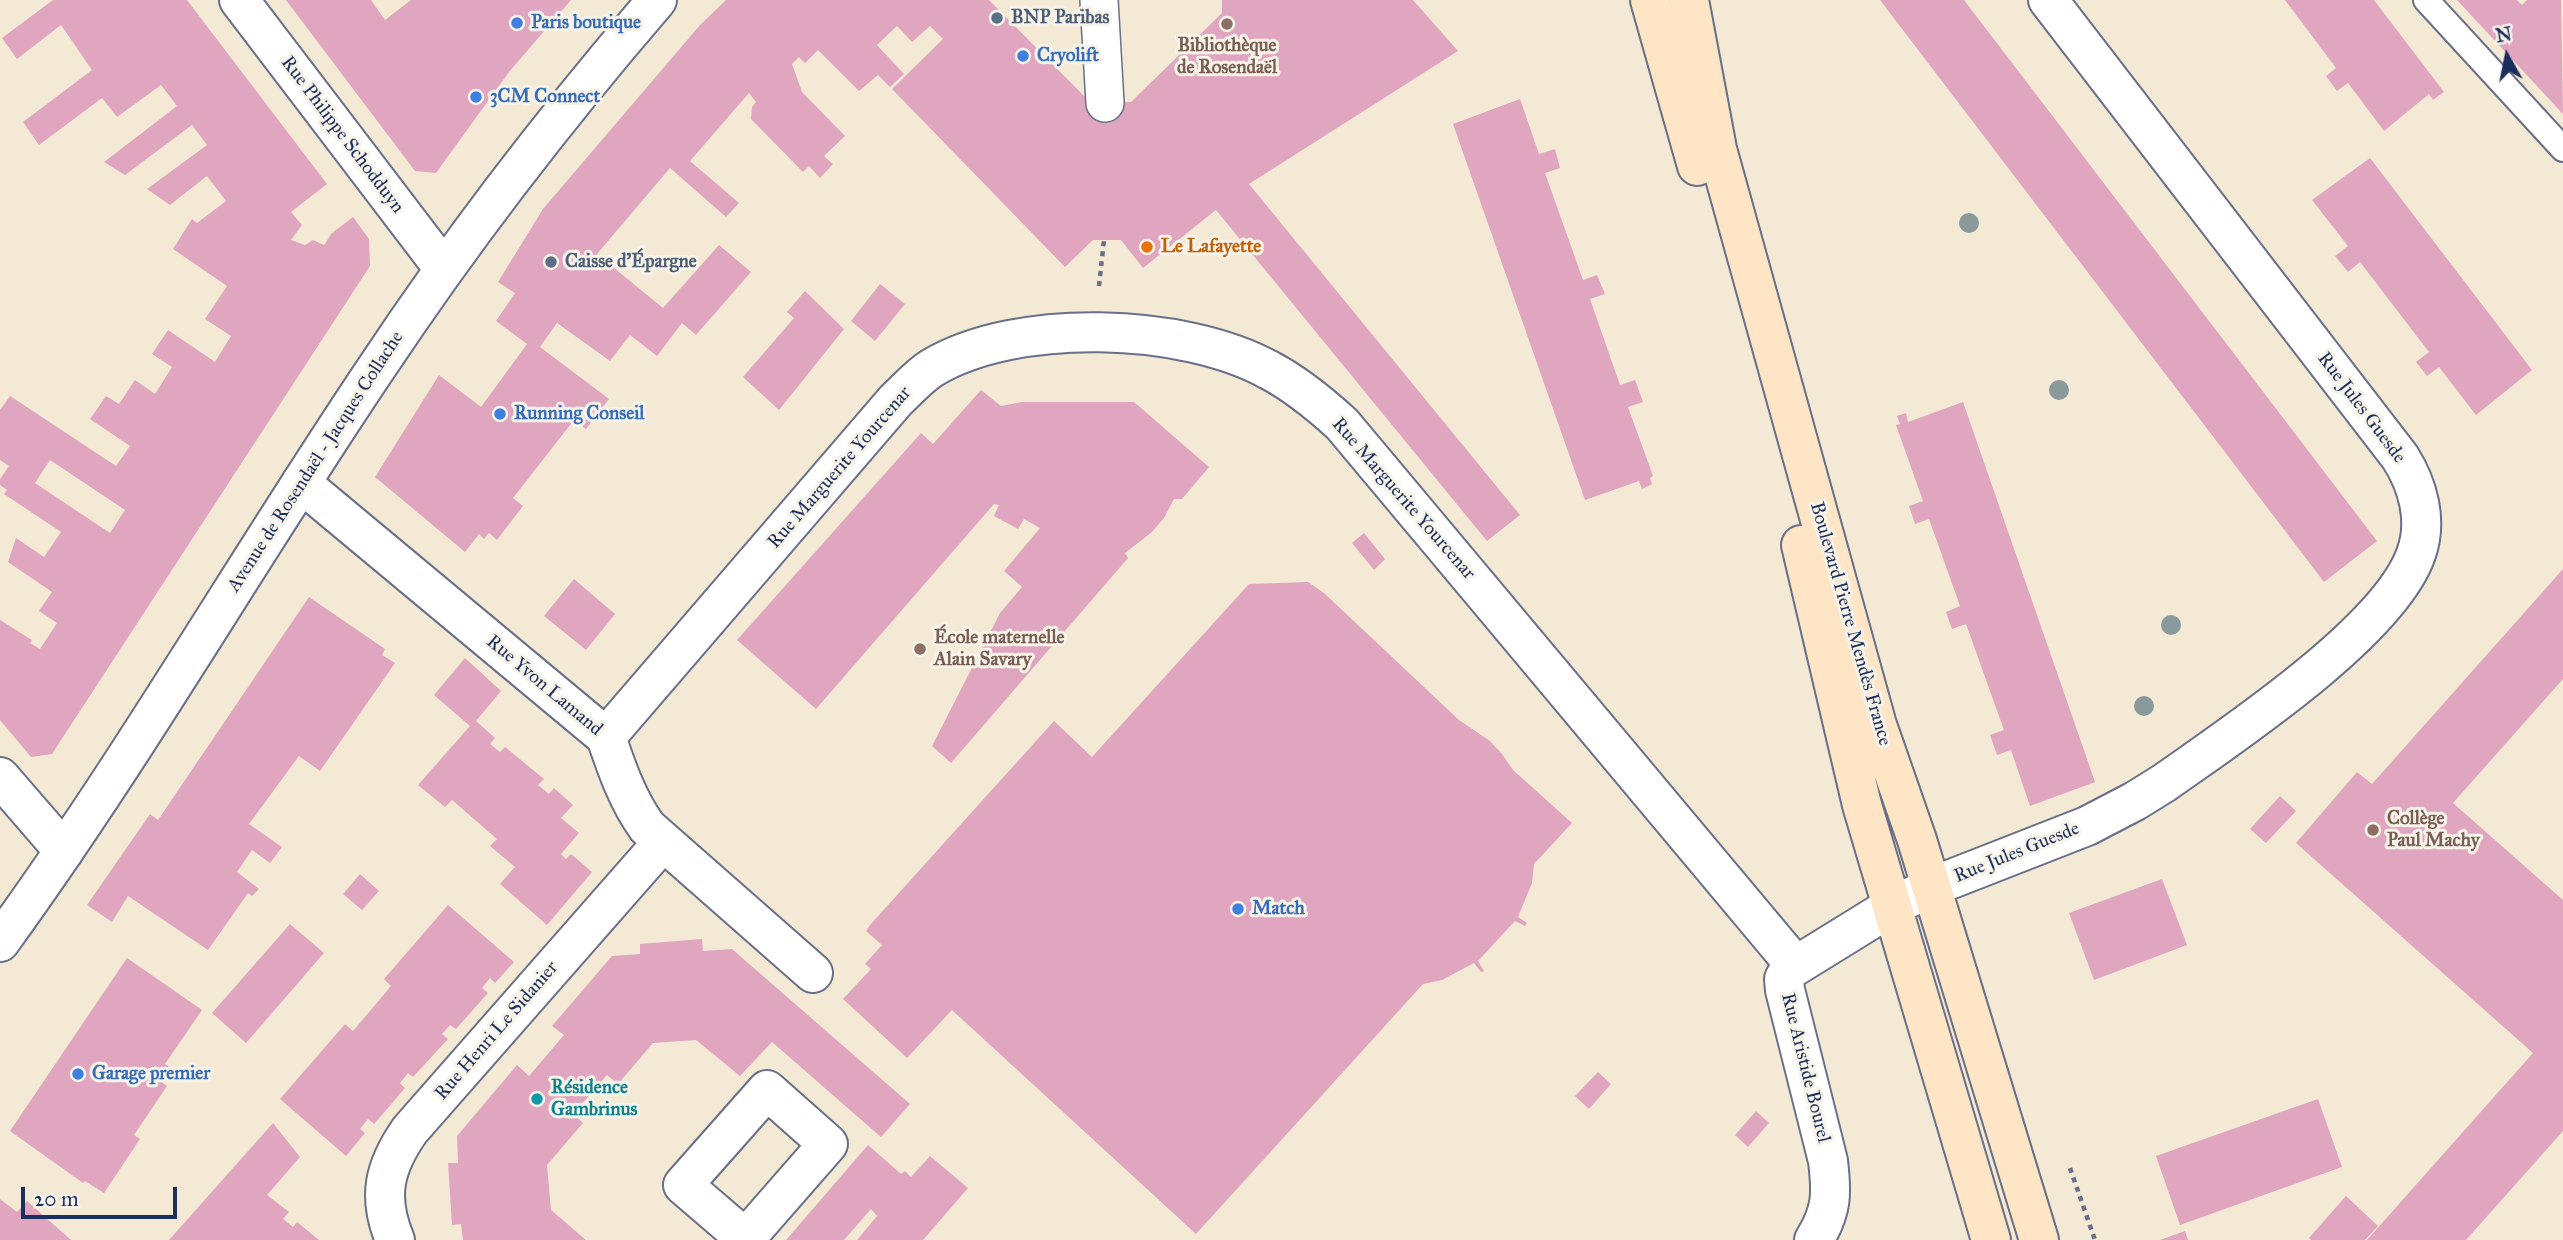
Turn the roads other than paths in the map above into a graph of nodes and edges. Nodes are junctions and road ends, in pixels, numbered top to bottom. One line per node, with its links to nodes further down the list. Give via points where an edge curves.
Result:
1 (239, 0): 10 (street, Rue Philippe Schodduyn)
2 (657, 0): 10 (street, Avenue de Rosendaël - Jacques Collache, via 524,162)
3 (1099, 0): 8 (street)
4 (1650, 0): 17 (main road, Boulevard Pierre Mendès France, via 1782,467 1862,805)
5 (1689, 0): 16 (main road, Boulevard Pierre Mendès France, via 1723,170 1874,714)
6 (2048, 0): 16 (street, Rue Jules Guesde, via 2405,466 2421,512 2417,552 2384,605 2337,652 2164,783 2087,825)
7 (2427, 0): 9 (lane)
8 (1105, 103)
9 (2563, 149)
10 (444, 269): 11 (street, Avenue de Rosendaël - Jacques Collache)
11 (301, 483): 12 (street, Rue Yvon Lamand); 15 (street, Avenue de Rosendaël - Jacques Collache)
12 (606, 737): 14 (street, Rue Yvon Lamand, via 634,807); 19 (street, Rue Marguerite Yourcenar, via 896,400 931,369 1001,342 1095,332 1198,344 1268,369 1342,424)
13 (0, 776): 15 (street)
14 (662, 843): 20 (street, Rue Yvon Lamand); 21 (street, Rue Henri Le Sidanier, via 410,1130 388,1169 384,1200)
15 (64, 851): 18 (street, Avenue de Rosendaël - Jacques Collache)
16 (1931, 887): 17 (street, Rue Jules Guesde); 24 (main road, Boulevard Pierre Mendès France)
17 (1891, 907): 19 (street, Rue Aristide Bourel); 23 (main road, Boulevard Pierre Mendès France)
18 (0, 942)
19 (1796, 965): 22 (street, Rue Aristide Bourel, via 1786,974 1784,984 1831,1184 1831,1204)
20 (813, 973)
21 (395, 1240)
22 (1814, 1240)
23 (1991, 1240)
24 (2039, 1240)

